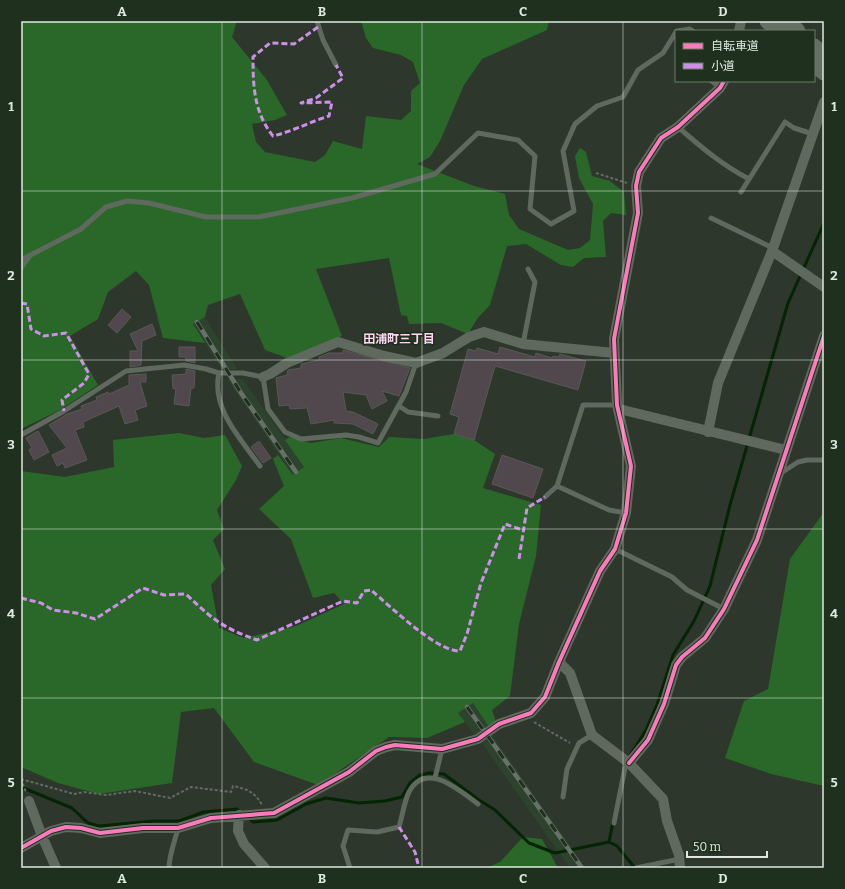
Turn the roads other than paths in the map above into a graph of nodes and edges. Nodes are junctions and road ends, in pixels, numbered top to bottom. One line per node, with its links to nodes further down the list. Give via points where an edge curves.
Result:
1 (317, 21): 10 (lane, via 323,40)
2 (768, 21): 4 (highway)
3 (786, 21): 5 (highway)
4 (778, 30)
5 (796, 30)
6 (675, 34): 20 (lane, via 663,54 638,70 623,98 597,106 575,124 563,152 574,211 551,224 530,209 535,156 518,140 478,134 435,174 352,198 259,217 206,217 149,203 127,201 106,208 81,229)
7 (815, 48): 8 (highway)
8 (824, 56)
9 (815, 64): 11 (highway)
10 (336, 65)
11 (824, 72)
12 (722, 84): 14 (street)
13 (824, 102): 15 (street)
14 (678, 127): 16 (lane, via 716,159); 27 (street, via 661,138 639,172 636,186 638,213 614,339)
15 (813, 134): 16 (lane, via 785,122); 19 (street)
16 (749, 179): 17 (lane)
17 (741, 192)
18 (710, 218): 19 (lane)
19 (773, 250): 24 (street); 34 (street, via 718,383)
20 (30, 256): 21 (lane); 22 (lane)
21 (21, 260)
22 (21, 268)
23 (528, 269): 26 (lane, via 535,282)
24 (824, 286)
25 (824, 336): 36 (street)
26 (523, 344): 27 (street); 28 (street, via 484,332 469,337 444,353)
27 (614, 353): 32 (street)
28 (416, 363): 30 (street, via 338,342 286,363); 31 (lane)
29 (219, 373): 30 (lane); 35 (lane, via 184,365 126,371); 38 (lane, via 217,387 221,408)
30 (263, 376): 31 (lane, via 268,410 285,432 301,439 346,435 378,443)
31 (399, 406): 33 (lane, via 408,412)
32 (618, 407): 34 (street); 40 (lane, via 583,406); 42 (street, via 631,466)
33 (438, 416)
34 (708, 432): 36 (street)
35 (21, 435)
36 (786, 450): 39 (street)
37 (824, 460): 39 (lane, via 798,462)
38 (260, 466)
39 (780, 474): 44 (street, via 757,540)
40 (557, 486): 41 (lane); 42 (lane, via 609,510)
41 (545, 498)
42 (626, 513): 43 (street)
43 (615, 549): 44 (lane, via 672,577 687,590); 45 (street, via 600,571)
44 (724, 609): 48 (street, via 705,638 676,665 664,704 648,740)
45 (559, 662): 46 (street, via 570,674); 47 (street, via 545,697 531,713 499,724 478,739)
46 (592, 735): 48 (street); 50 (lane, via 578,743 567,769)
47 (442, 749): 49 (lane); 53 (street, via 395,745 386,747 349,772 274,813)
48 (629, 763): 54 (lane, via 625,768); 58 (street, via 663,799)
49 (435, 778): 52 (lane, via 450,784); 62 (lane, via 416,784 408,794 399,827 377,832 348,830 342,846)
50 (562, 797)
51 (29, 801): 56 (street)
52 (478, 804)
53 (239, 815): 55 (street, via 211,818); 61 (street, via 238,831 244,844)
54 (614, 823)
55 (178, 828): 56 (street, via 143,828 100,833 66,827); 60 (lane, via 169,858)
56 (42, 836): 57 (street); 59 (street)
57 (21, 848)
58 (680, 863): 63 (lane)
59 (56, 868)
60 (169, 868)
61 (265, 868)
62 (350, 868)
63 (636, 868)

